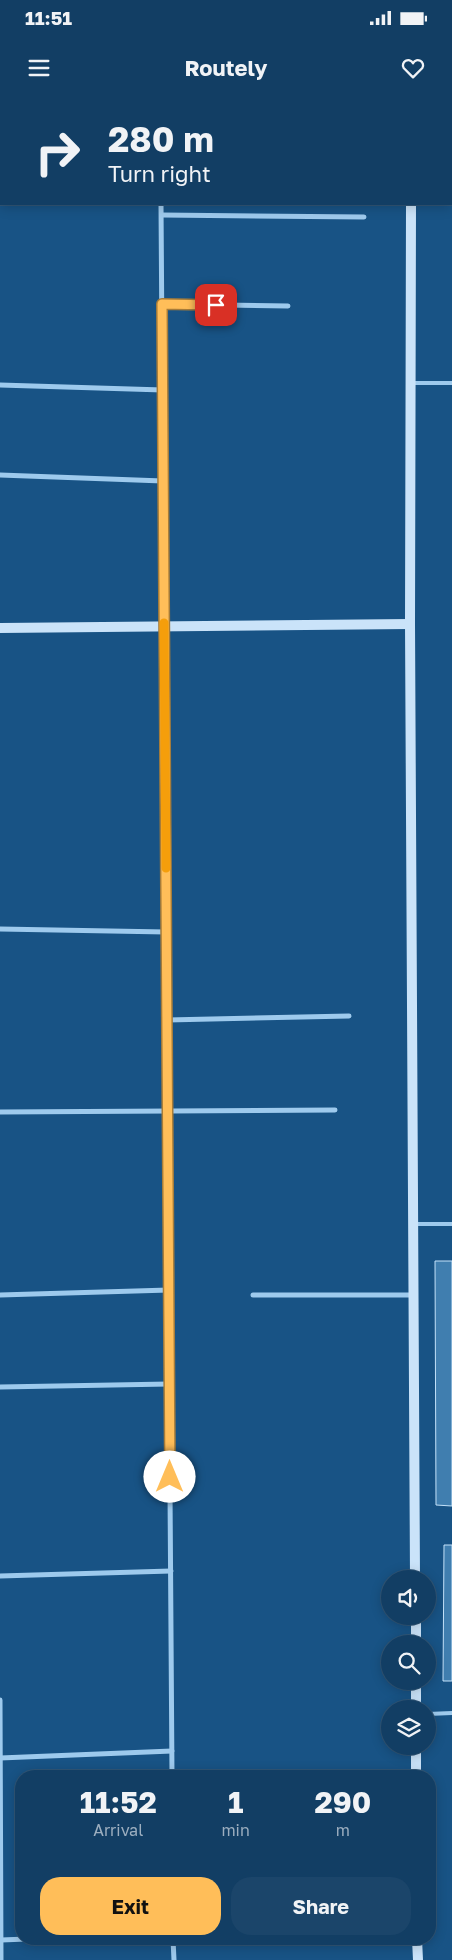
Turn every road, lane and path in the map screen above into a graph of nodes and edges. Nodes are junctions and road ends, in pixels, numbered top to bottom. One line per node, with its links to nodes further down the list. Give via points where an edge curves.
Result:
1 (162, 205): 3 (street)
2 (411, 205): 7 (street)
3 (162, 215): 4 (street); 5 (street)
4 (364, 217)
5 (162, 304): 6 (street); 10 (street)
6 (288, 306)
7 (410, 383): 8 (lane); 13 (street)
8 (452, 383)
9 (0, 385): 10 (street)
10 (163, 390): 12 (street)
11 (0, 475): 12 (street)
12 (163, 481): 14 (street)
13 (410, 624): 14 (street); 23 (street)
14 (164, 627): 15 (street); 17 (street)
15 (0, 628)
16 (0, 928): 17 (street)
17 (166, 932): 19 (street)
18 (349, 1016): 19 (street)
19 (167, 1020): 21 (street)
20 (335, 1110): 21 (street)
21 (167, 1111): 22 (street); 25 (street)
22 (0, 1112)
23 (413, 1224): 24 (lane); 28 (street)
24 (452, 1224)
25 (169, 1290): 26 (street); 29 (street)
26 (0, 1295)
27 (254, 1295): 28 (street)
28 (414, 1295): 31 (street)
29 (169, 1384): 30 (street); 32 (street)
30 (0, 1386)
31 (415, 1570)
32 (171, 1571): 33 (street); 37 (street)
33 (0, 1576)
34 (0, 1700): 39 (street)
35 (452, 1713): 36 (lane)
36 (436, 1714)
37 (172, 1751): 39 (street); 40 (street)
38 (416, 1755): 41 (street)
39 (0, 1758): 43 (street)
40 (172, 1770)
41 (416, 1770)
42 (15, 1939): 43 (street)
43 (1, 1940): 46 (street)
44 (174, 1945): 47 (street)
45 (417, 1945): 48 (street)
46 (1, 1960)
47 (174, 1960)
48 (418, 1960)

